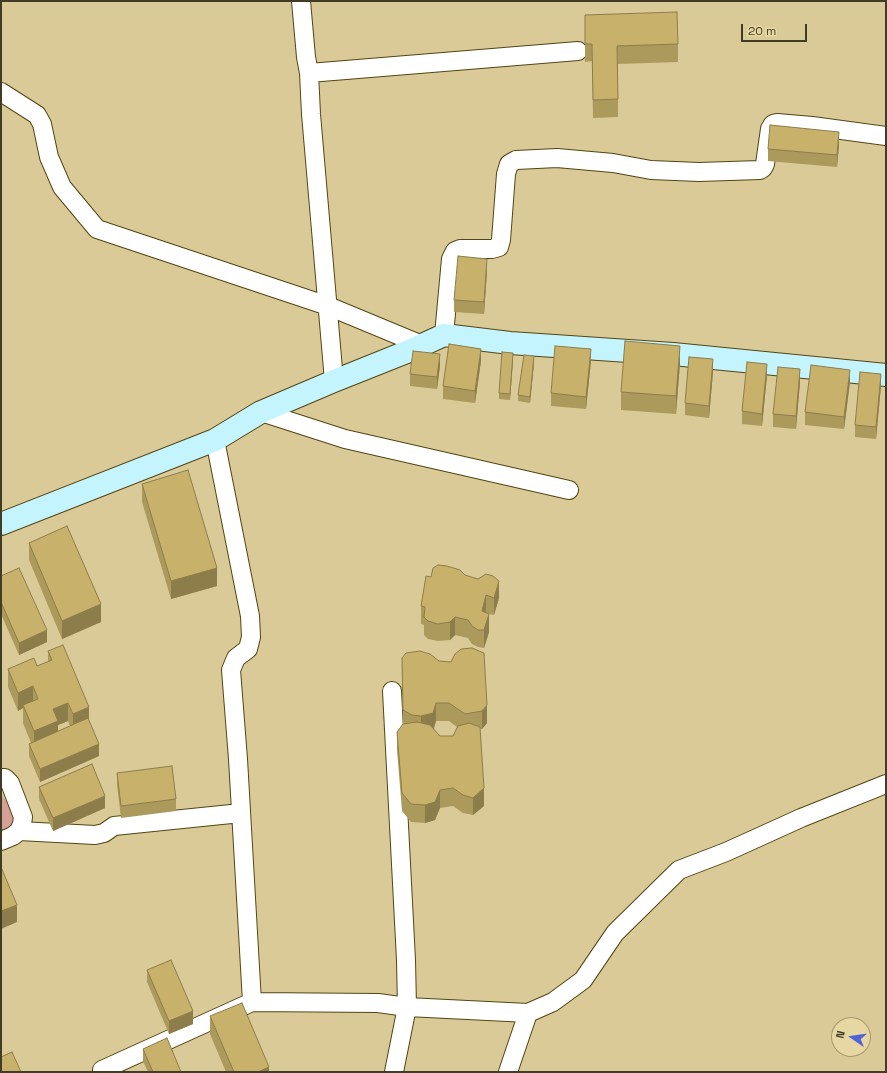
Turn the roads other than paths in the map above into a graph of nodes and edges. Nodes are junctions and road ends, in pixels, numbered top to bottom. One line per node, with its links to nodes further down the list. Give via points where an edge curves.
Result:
1 (301, 1): 3 (street)
2 (578, 51): 3 (street)
3 (309, 73): 6 (street)
4 (6, 95): 6 (street, via 37,116 42,124 50,157 62,187 97,229)
5 (886, 136): 7 (street, via 812,126 773,124 765,164 760,170 650,170 613,162 557,158 516,160 510,164 506,174 499,247 460,249 455,251 451,259)
6 (328, 306): 8 (street); 10 (street)
7 (444, 335): 8 (street); 9 (street)
8 (422, 345): 10 (street)
9 (886, 375)
10 (334, 381): 11 (street)
11 (261, 412): 12 (street); 13 (street, via 345,439)
12 (215, 440): 14 (street); 18 (street, via 250,616 251,637 248,649 236,658 231,670)
13 (569, 490)
14 (1, 524)
15 (392, 691): 22 (street)
16 (1, 778): 19 (street, via 10,783 22,817)
17 (886, 784): 23 (street, via 679,870 615,932 583,980 553,1002)
18 (241, 813): 19 (street, via 114,826 95,836); 21 (street)
19 (19, 831): 20 (street)
20 (1, 841)
21 (252, 1002): 22 (street, via 378,1003); 24 (street)
22 (407, 1007): 23 (street); 25 (street)
23 (528, 1013): 26 (street)
24 (102, 1070)
25 (394, 1072)
26 (508, 1072)

